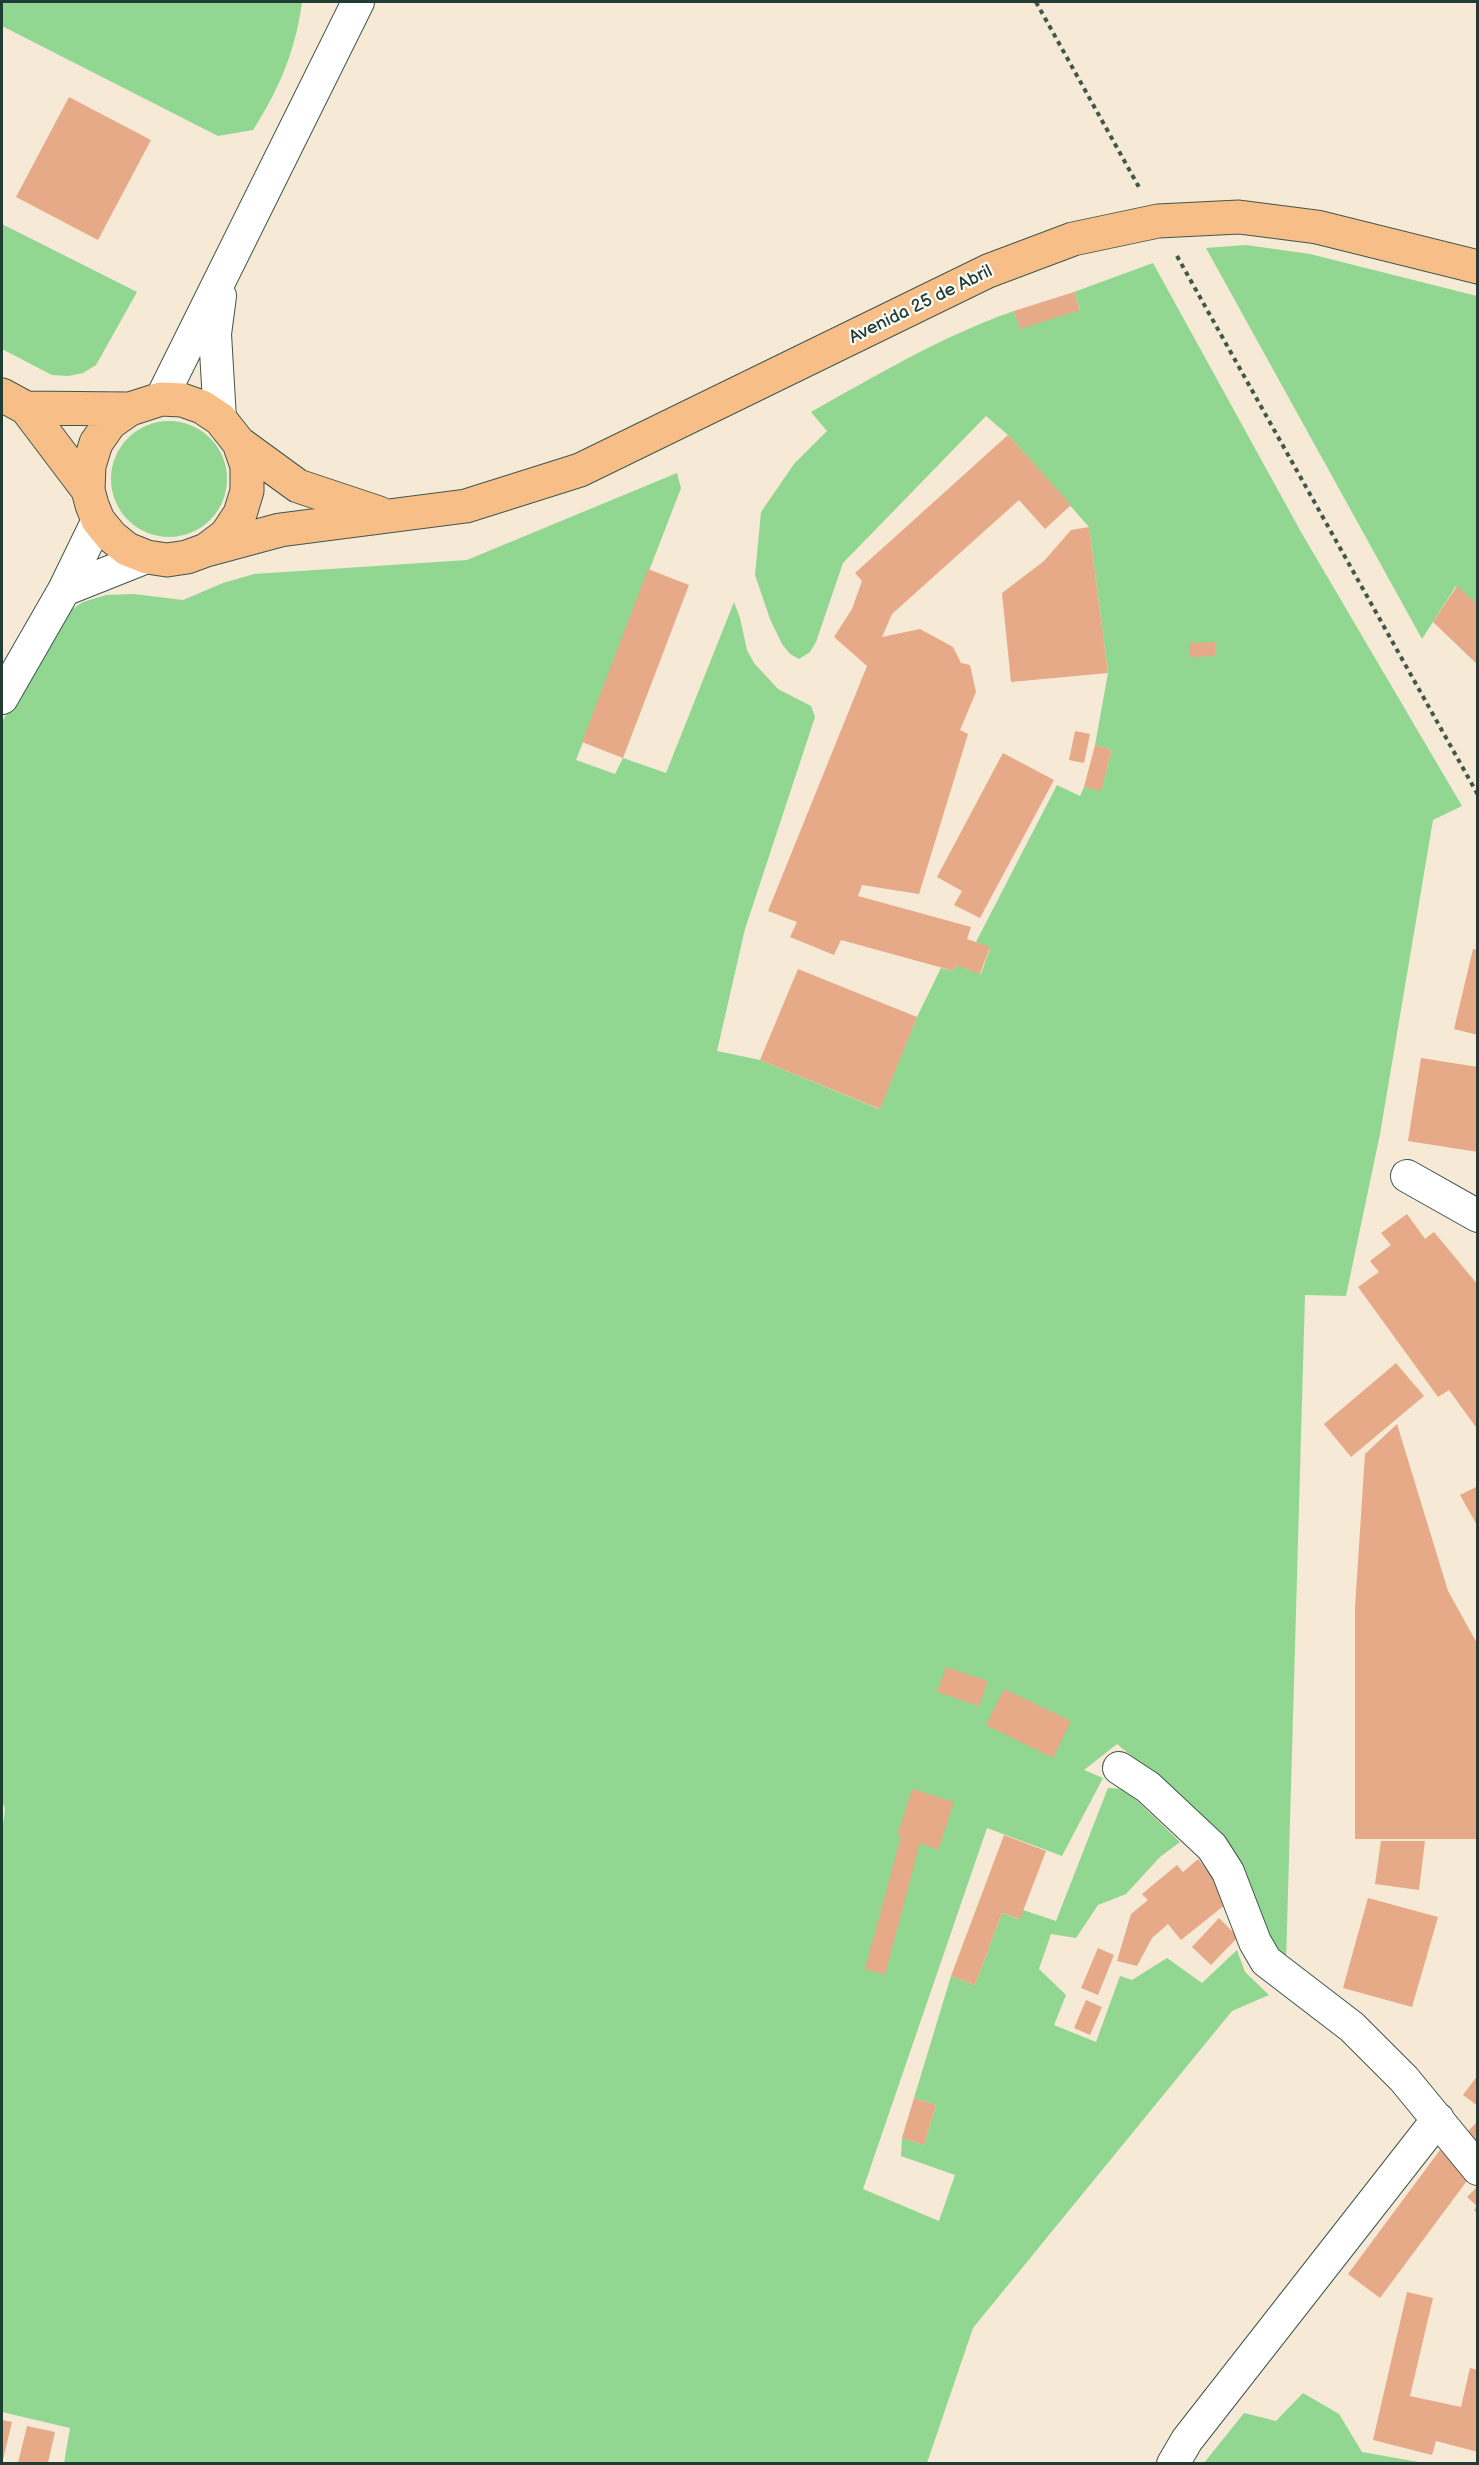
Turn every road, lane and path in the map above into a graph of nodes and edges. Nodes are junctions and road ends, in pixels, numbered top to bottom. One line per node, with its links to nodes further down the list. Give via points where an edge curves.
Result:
1 (358, 2): 5 (street)
2 (1036, 2): 3 (path)
3 (1158, 221): 4 (main road, Avenida 25 de Abril, via 1239,217 1317,227); 11 (main road, Avenida 25 de Abril, via 1073,239 988,271 580,470 466,506); 16 (path)
4 (1478, 267)
5 (224, 271): 6 (street); 9 (street, via 215,334)
6 (160, 399): 8 (main road, Avenida 25 de Abril); 9 (main road, Avenida 25 de Abril, via 182,400 202,407)
7 (14, 402): 8 (main road, Avenida 25 de Abril); 10 (main road, Avenida 25 de Abril)
8 (130, 409): 10 (main road, Avenida 25 de Abril, via 110,423 96,443 88,466)
9 (230, 431): 11 (main road, Avenida 25 de Abril, via 298,486); 12 (main road, Avenida 25 de Abril, via 247,466 247,491 240,514 226,535)
10 (93, 505): 13 (main road, Avenida 25 de Abril, via 111,536 127,549); 14 (street)
11 (386, 516): 12 (main road, Avenida 25 de Abril, via 280,530)
12 (206, 550): 13 (main road, Avenida 25 de Abril, via 167,560)
13 (147, 557): 14 (street)
14 (64, 590): 15 (street)
15 (2, 698)
16 (1478, 795)
17 (1407, 1176): 18 (street)
18 (1478, 1216)
19 (1119, 1768): 20 (street, via 1148,1787 1212,1847 1228,1872 1266,1961 1352,2027)
20 (1438, 2119): 21 (street); 22 (street)
21 (1478, 2169)
22 (1173, 2463)

